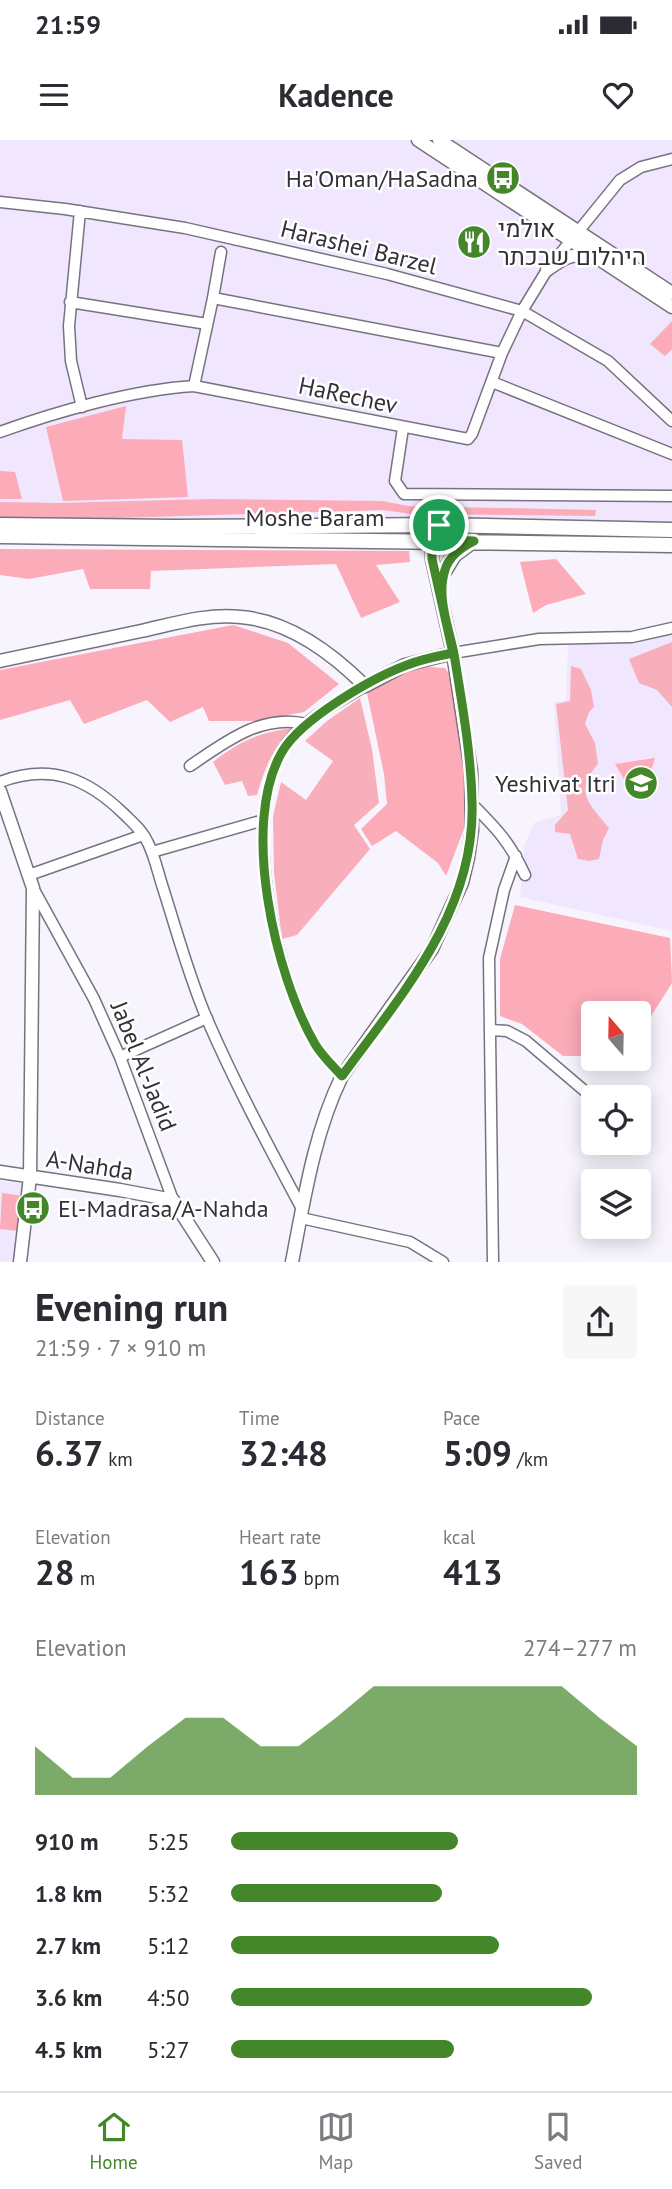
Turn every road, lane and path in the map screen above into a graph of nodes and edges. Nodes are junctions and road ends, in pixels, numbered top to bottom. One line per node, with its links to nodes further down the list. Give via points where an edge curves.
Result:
1 (418, 140): 6 (street)
2 (439, 140): 6 (street)
3 (672, 159): 6 (street, HaRechev, via 630,173 610,190)
4 (0, 202): 5 (street, Harashei Barzel)
5 (80, 211): 12 (street); 14 (street, Harashei Barzel, via 185,228 387,274)
6 (574, 236): 8 (street); 9 (street, HaRechev); 10 (street)
7 (221, 252): 11 (street)
8 (604, 262): 9 (street, via 581,254 562,259); 13 (street)
9 (547, 270): 14 (street, HaRechev)
10 (672, 293)
11 (212, 298): 15 (street); 16 (street)
12 (70, 302): 15 (street); 19 (street, via 71,361)
13 (672, 307)
14 (522, 311): 16 (street, HaRechev); 20 (street, Harashei Barzel, via 608,361)
15 (207, 324): 18 (street)
16 (502, 353): 17 (street, HaRechev)
17 (492, 382): 21 (street, HaRechev, via 468,439); 23 (street)
18 (194, 386): 19 (street, HaRechev); 21 (street, HaRechev)
19 (82, 407): 22 (street, HaRechev)
20 (672, 421)
21 (403, 428): 24 (street, via 395,481 404,494)
22 (0, 432)
23 (672, 454)
24 (672, 496)
25 (0, 525): 26 (main road, Moshe Baram)
26 (439, 525): 27 (main road, Moshe Baram); 29 (street)
27 (672, 530)
28 (0, 536): 29 (main road, Moshe Baram)
29 (439, 540): 30 (main road, Moshe Baram); 32 (street); 33 (street, via 432,559)
30 (474, 541): 31 (main road, Moshe Baram); 32 (main road, via 454,555)
31 (672, 545)
32 (445, 570): 33 (street)
33 (442, 592): 35 (street)
34 (672, 628): 35 (street, via 632,637 539,639)
35 (453, 653): 37 (street, via 405,665); 42 (street)
36 (0, 661): 37 (street, via 194,620 243,617 299,635)
37 (365, 686): 38 (street)
38 (307, 724): 39 (street, via 278,722 250,729); 43 (street, via 282,751 271,774)
39 (190, 766)
40 (0, 782): 44 (street, via 33,773 82,781 116,806)
41 (0, 791): 48 (street)
42 (472, 805): 46 (street, via 500,831); 52 (street, via 468,858 450,914 425,959)
43 (264, 820): 45 (street); 52 (street, via 270,916 281,958 306,1027)
44 (143, 835): 45 (street); 48 (street)
45 (152, 852): 49 (street)
46 (516, 856): 47 (street); 50 (street, via 489,958)
47 (525, 875)
48 (31, 882): 51 (street, Jabel Al-Jadid); 55 (street)
49 (206, 1018): 51 (street); 57 (street)
50 (491, 1030): 53 (street, via 507,1031 526,1041); 62 (street)
51 (120, 1057): 56 (street, Jabel Al-Jadid)
52 (342, 1076): 57 (street, via 325,1120)
53 (581, 1088)
54 (0, 1172): 55 (street, A-Nahda)
55 (30, 1177): 56 (street, A-Nahda); 58 (street)
56 (173, 1200): 59 (street, Jabel Al-Jadid)
57 (301, 1213): 60 (street); 61 (street, via 410,1242)
58 (20, 1262)
59 (213, 1262)
60 (292, 1262)
61 (443, 1262)
62 (493, 1262)

